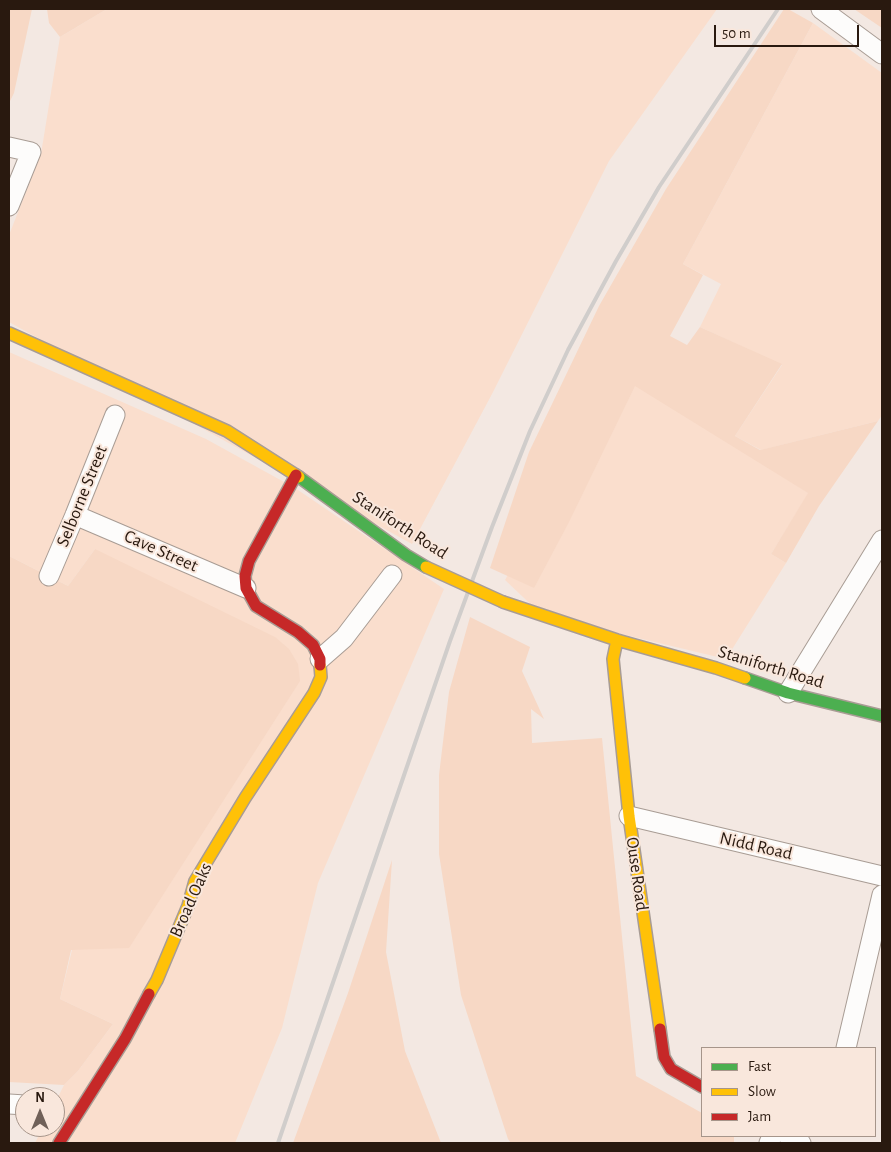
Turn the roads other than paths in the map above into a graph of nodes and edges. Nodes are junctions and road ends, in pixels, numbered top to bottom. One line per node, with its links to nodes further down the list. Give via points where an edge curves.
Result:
1 (822, 9): 2 (street)
2 (882, 54)
3 (9, 147): 4 (street, via 30,152)
4 (9, 206)
5 (9, 333): 7 (street, Staniforth Road, via 227,431)
6 (115, 415): 8 (street, Selborne Street)
7 (296, 475): 12 (street, via 249,560); 13 (street, Staniforth Road, bridge, via 426,567 504,602)
8 (75, 515): 11 (street, Selborne Street); 12 (street, Cave Street)
9 (882, 540): 15 (street)
10 (392, 575): 14 (street, via 344,638)
11 (49, 576)
12 (246, 588): 14 (street, via 256,606 298,632 313,645)
13 (617, 640): 15 (street, Staniforth Road, via 716,668); 17 (street, Ouse Road, via 613,659)
14 (320, 659): 23 (street, Broad Oaks, via 321,677 314,693 195,881 188,906 152,988 125,1039)
15 (788, 693): 16 (street, Staniforth Road)
16 (882, 716)
17 (629, 816): 18 (street, Nidd Road); 21 (street, Ouse Road, via 664,1058 671,1069)
18 (882, 876)
19 (882, 895): 20 (street)
20 (846, 1047)
21 (701, 1086)
22 (790, 1137): 24 (street)
23 (59, 1143)
24 (801, 1143)

